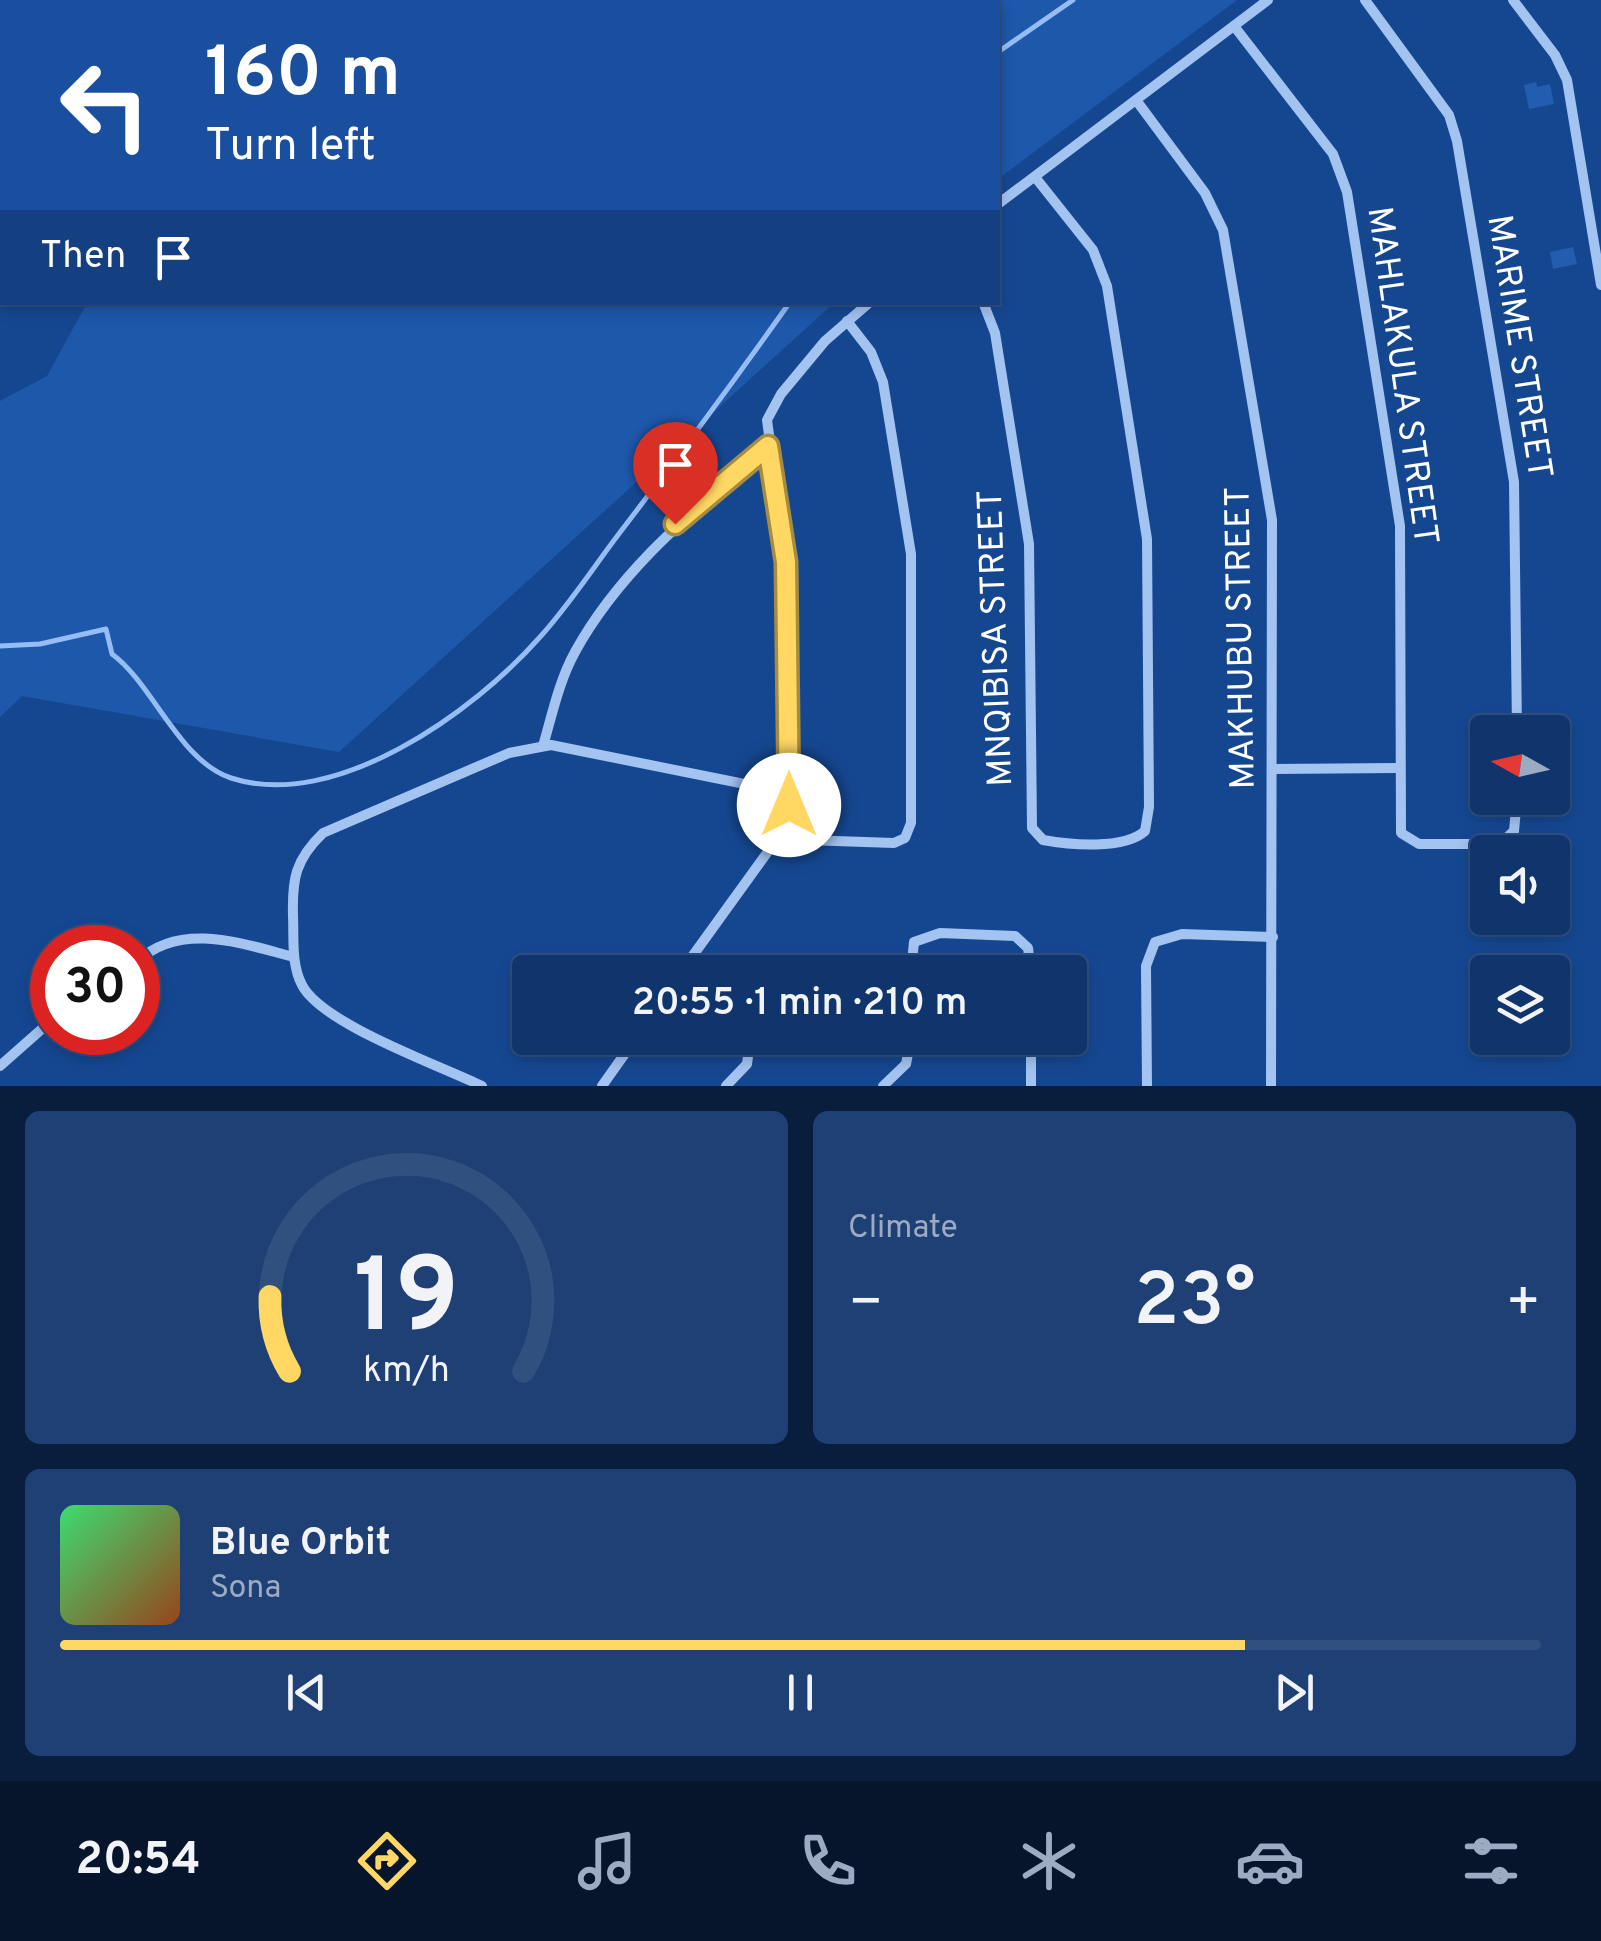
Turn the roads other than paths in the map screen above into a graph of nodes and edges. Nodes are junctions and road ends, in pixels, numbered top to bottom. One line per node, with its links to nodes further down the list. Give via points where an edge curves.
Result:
1 (1268, 0): 4 (street)
2 (1365, 0): 13 (street, MARIME STREET, via 1450,115 1457,141 1514,482)
3 (1513, 0): 8 (street, via 1556,55 1566,80)
4 (1234, 26): 5 (street); 15 (street, MAHLAKULA STREET, via 1333,154 1347,192 1400,526)
5 (1136, 100): 6 (street); 16 (street, MAKHUBU STREET, via 1205,193 1228,252 1271,508)
6 (1035, 176): 7 (street); 10 (street, MNQIBISA STREET, via 1104,270 1144,499 1148,824 1127,842 1055,843 1036,835 1030,816 1029,544 995,333)
7 (1000, 202)
8 (1601, 286)
9 (866, 305): 11 (street)
10 (984, 305)
11 (847, 321): 12 (street, via 780,394 768,420); 19 (street, via 878,366 909,536 911,823 905,838 894,843)
12 (768, 446): 14 (street, via 675,524 603,608 574,654); 17 (street, via 786,562)
13 (1517, 715)
14 (543, 746): 17 (street); 25 (street, via 509,753 323,833 294,874)
15 (1398, 768): 16 (street); 18 (street, via 1401,833 1418,844 1504,842)
16 (1274, 770): 20 (street, MAKHUBU STREET)
17 (789, 792): 19 (street)
18 (1516, 815)
19 (777, 839): 22 (street)
20 (1273, 937): 37 (street, via 1182,934 1155,942 1146,966); 38 (street, MAKHUBU STREET)
21 (160, 944): 25 (street, via 229,941)
22 (693, 955)
23 (913, 955): 24 (street, via 914,942 928,934 1015,936)
24 (1029, 955)
25 (294, 957): 32 (street, via 314,1003)
26 (30, 1039): 31 (street)
27 (624, 1055): 33 (street)
28 (749, 1055): 34 (street)
29 (908, 1055): 35 (street)
30 (1031, 1055): 36 (street)
31 (0, 1066)
32 (482, 1086)
33 (602, 1086)
34 (726, 1086)
35 (883, 1086)
36 (1030, 1086)
37 (1147, 1086)
38 (1271, 1086)

